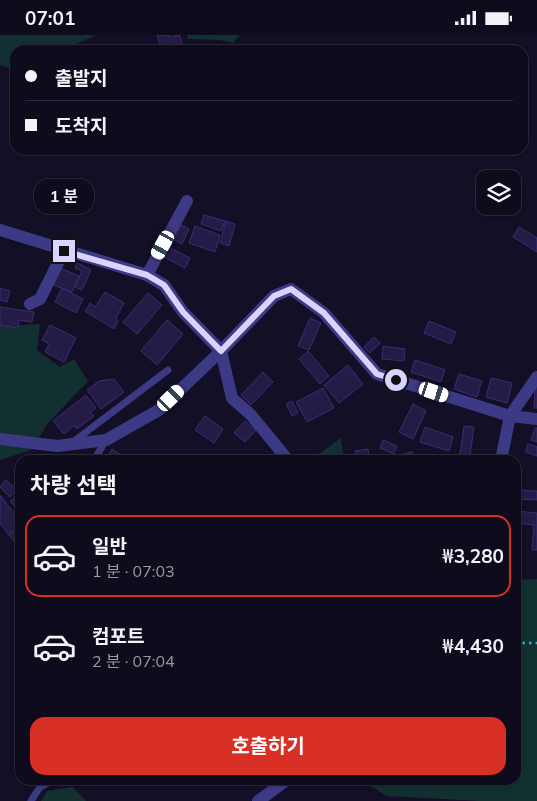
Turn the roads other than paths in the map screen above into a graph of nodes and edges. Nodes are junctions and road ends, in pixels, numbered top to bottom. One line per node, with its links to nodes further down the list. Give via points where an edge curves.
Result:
1 (187, 201): 4 (street)
2 (0, 230): 3 (street)
3 (64, 251): 4 (street); 5 (street, via 40,299)
4 (147, 275): 6 (street, via 164,285 183,312)
5 (30, 304)
6 (221, 351): 9 (street, via 274,296 291,289 324,313 377,374); 12 (street, via 159,410); 15 (street, via 232,398 251,415)
7 (168, 370): 13 (lane)
8 (537, 377): 9 (street)
9 (510, 416): 10 (street); 16 (street)
10 (537, 419)
11 (0, 439): 13 (street, via 57,446)
12 (106, 440): 13 (street); 14 (lane)
13 (71, 444)
14 (97, 455)
15 (284, 455)
16 (502, 455)
17 (44, 785): 19 (lane)
18 (280, 785): 20 (street)
19 (31, 801)
20 (258, 801)

